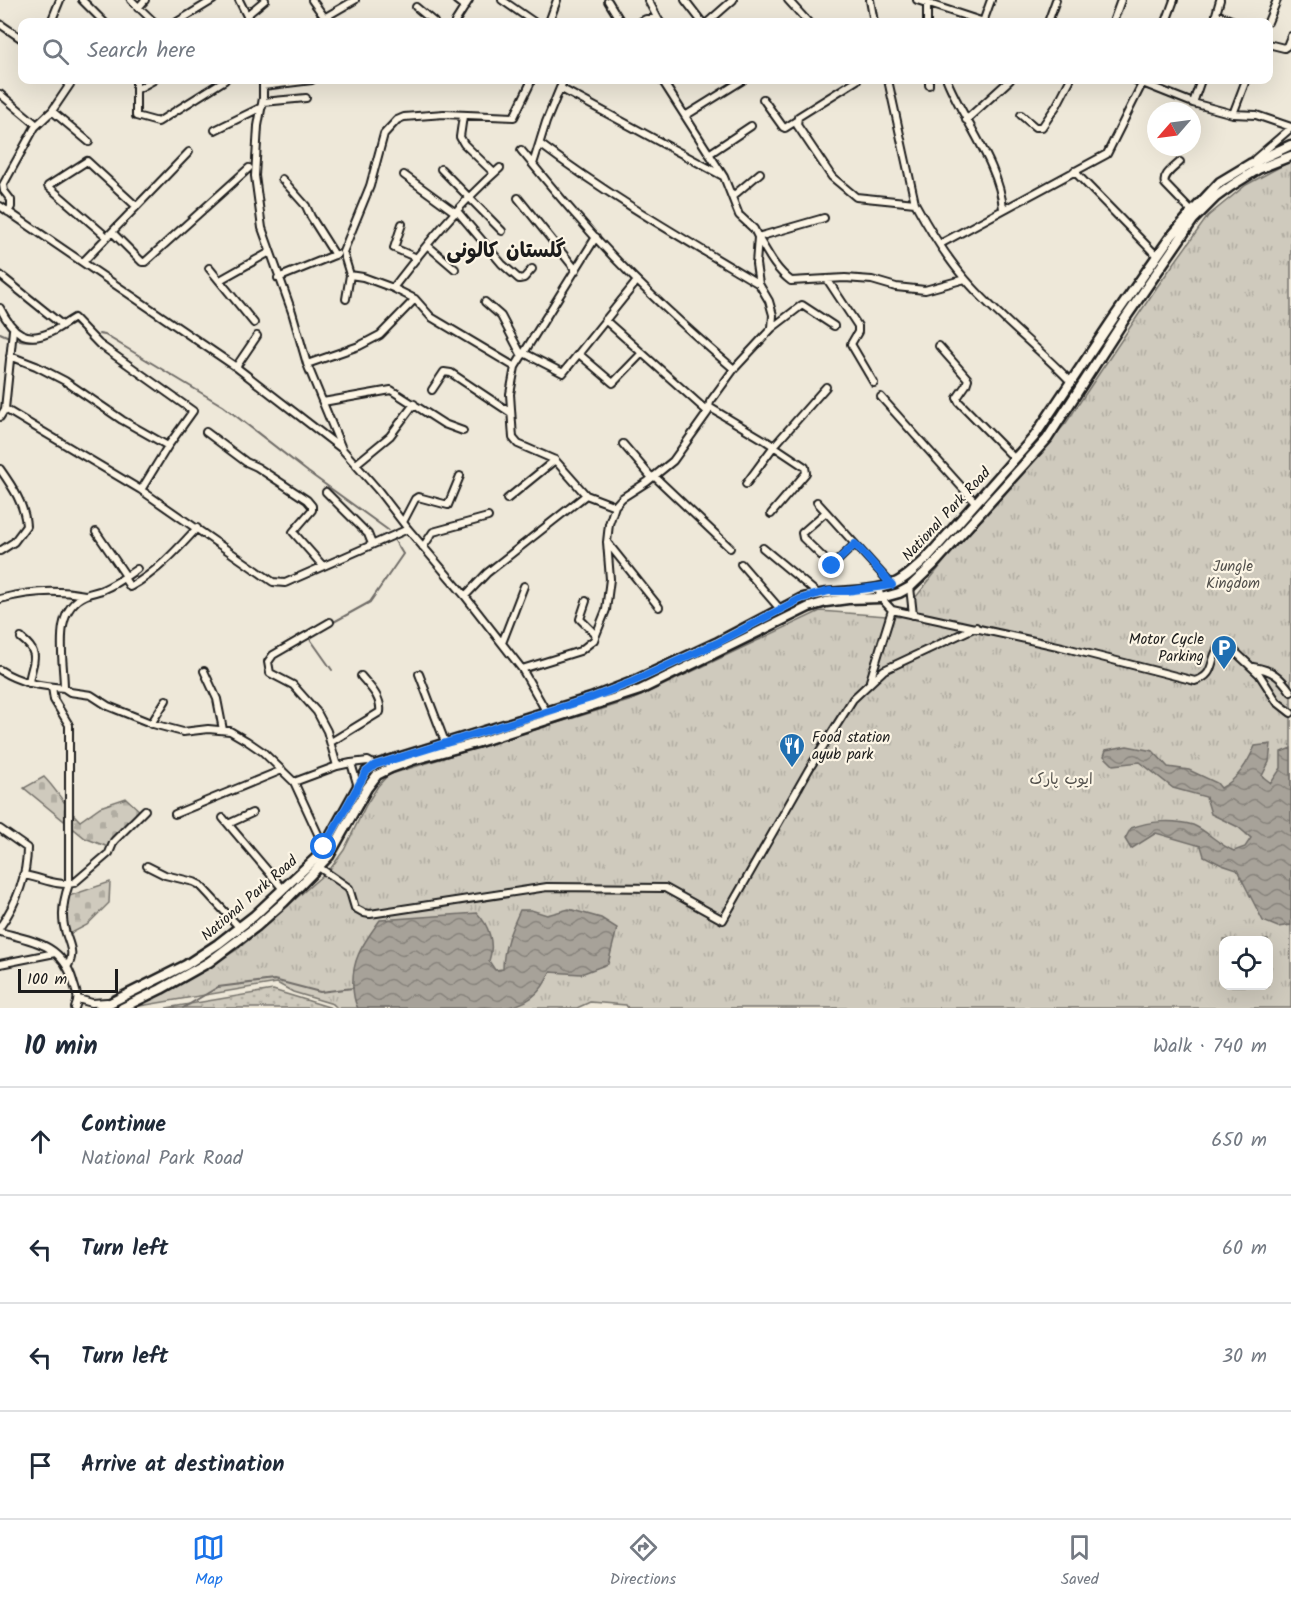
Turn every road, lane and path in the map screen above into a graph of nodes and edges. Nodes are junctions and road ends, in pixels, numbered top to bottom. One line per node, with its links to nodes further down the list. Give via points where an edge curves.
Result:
1 (60, 0): 32 (street)
2 (82, 0): 33 (street)
3 (131, 0): 31 (street)
4 (145, 0): 31 (street)
5 (213, 0): 27 (street)
6 (239, 0): 36 (street)
7 (265, 0): 37 (street)
8 (312, 0): 38 (street)
9 (355, 0): 38 (street)
10 (456, 0): 30 (street)
11 (470, 0): 30 (street)
12 (502, 0): 41 (street)
13 (557, 0): 42 (street)
14 (648, 0): 44 (street)
15 (685, 0): 45 (street)
16 (733, 0): 46 (street)
17 (788, 0): 47 (street)
18 (870, 0): 48 (street)
19 (917, 0): 28 (street)
20 (991, 0): 51 (street)
21 (1056, 0): 52 (street)
22 (1121, 0): 53 (street)
23 (1174, 0): 54 (street)
24 (1220, 0): 55 (street, via 1216,14)
25 (1277, 0): 56 (street)
26 (608, 1): 43 (street)
27 (204, 2): 35 (street)
28 (927, 2): 49 (street); 50 (street)
29 (416, 7): 39 (street)
30 (465, 7): 40 (street)
31 (138, 8): 34 (street)
32 (53, 18)
33 (100, 18)
34 (149, 18)
35 (182, 18)
36 (247, 18)
37 (250, 18)
38 (325, 18)
39 (429, 18)
40 (458, 18)
41 (528, 18)
42 (550, 18)
43 (619, 18)
44 (657, 18)
45 (699, 18)
46 (713, 18)
47 (804, 18)
48 (873, 18)
49 (927, 18)
50 (972, 18)
51 (984, 18)
52 (1049, 18)
53 (1114, 18)
54 (1167, 18)
55 (1226, 18)
56 (1270, 18)
57 (0, 24): 58 (street)
58 (18, 36)
59 (1291, 36): 60 (street, via 1284,48)
60 (1273, 45)
61 (71, 84): 88 (street)
62 (136, 84): 80 (street)
63 (147, 84): 80 (street)
64 (219, 84): 80 (street, via 158,122 135,116)
65 (263, 84): 86 (street)
66 (530, 84): 91 (street, via 514,117)
67 (562, 84): 79 (street)
68 (665, 84): 92 (street)
69 (737, 84): 92 (street)
70 (848, 84): 94 (street)
71 (889, 84): 121 (street)
72 (949, 84): 93 (street)
73 (1006, 84): 93 (street)
74 (1068, 84): 90 (street, via 1042,127 1035,127)
75 (1143, 84): 112 (street, via 1111,149)
76 (1151, 84): 84 (street)
77 (1200, 84): 85 (street)
78 (1244, 84): 89 (street)
79 (560, 88): 100 (street); 116 (street)
80 (136, 90)
81 (0, 94): 95 (street)
82 (306, 98): 86 (street)
83 (763, 99): 94 (street, via 783,127)
84 (1191, 102)
85 (1193, 102)
86 (262, 104): 98 (street); 137 (street, via 255,176 262,228)
87 (1201, 105): 89 (street)
88 (52, 111): 95 (street); 99 (street)
89 (1233, 114): 97 (street, via 1256,115)
90 (1022, 115)
91 (463, 116): 113 (street, via 460,137); 138 (street, via 404,117 384,134)
92 (685, 116): 104 (street)
93 (966, 120): 124 (street, via 992,171)
94 (796, 121): 121 (street, via 832,177 856,197)
95 (37, 125): 125 (street, via 3,185 11,200)
96 (751, 126): 104 (street)
97 (1291, 128): 108 (street)
98 (215, 130)
99 (88, 142)
100 (540, 144): 107 (street); 154 (street, via 643,215)
101 (1291, 145): 108 (main road, National Park Road)
102 (521, 150): 107 (street)
103 (189, 152): 123 (street)
104 (709, 154): 116 (street)
105 (1291, 156): 130 (main road, National Park Road, via 1258,169 1231,186)
106 (1180, 162): 127 (street, via 1164,181)
107 (533, 164): 133 (street)
108 (1250, 164): 127 (main road, National Park Road, via 1220,182)
109 (249, 168): 132 (street, via 145,262)
110 (500, 168): 113 (street)
111 (441, 169): 119 (street)
112 (1074, 171): 124 (street); 140 (street)
113 (494, 173): 119 (street)
114 (760, 173): 118 (street)
115 (404, 175): 126 (street)
116 (724, 177): 118 (street)
117 (282, 180): 139 (street, via 306,206)
118 (733, 196): 134 (street, via 739,215)
119 (471, 197): 126 (street); 131 (street)
120 (518, 198): 146 (street)
121 (915, 202): 135 (street)
122 (0, 206): 125 (street)
123 (136, 206): 132 (street); 132 (street, via 87,161 48,186)
124 (1003, 208): 135 (street)
125 (8, 212): 142 (street)
126 (456, 212): 136 (street); 145 (street, via 519,279)
127 (1192, 212): 130 (main road, National Park Road)
128 (824, 218): 134 (street)
129 (402, 224): 141 (street, via 394,248)
130 (1184, 227): 140 (main road, National Park Road); 227 (main road, National Park Road, via 1047,439)
131 (502, 231)
132 (109, 234): 142 (street)
133 (596, 237): 146 (street); 153 (street)
134 (758, 237): 150 (street, via 783,276 791,281); 154 (street)
135 (940, 244): 151 (street)
136 (427, 245): 141 (street); 144 (street)
137 (270, 252): 149 (street); 152 (street)
138 (343, 252): 139 (street); 148 (street)
139 (335, 255): 149 (street)
140 (1157, 256): 177 (main road, National Park Road)
141 (417, 258): 155 (street)
142 (82, 262): 173 (street)
143 (209, 268): 152 (street)
144 (455, 269)
145 (532, 269)
146 (576, 270): 170 (street)
147 (0, 275): 162 (street)
148 (350, 275): 155 (street); 156 (street)
149 (278, 278): 172 (street)
150 (827, 279): 151 (street, via 872,280 925,290); 176 (street, via 858,326 851,344)
151 (965, 279): 177 (street)
152 (220, 280): 161 (street)
153 (637, 281): 160 (street); 175 (street)
154 (759, 284): 164 (street, via 769,301)
155 (393, 288): 157 (street)
156 (346, 299)
157 (415, 299): 172 (street, via 380,335); 174 (street, via 431,317)
158 (485, 302): 170 (street, via 501,316)
159 (0, 308): 166 (street)
160 (605, 320): 168 (street); 169 (street)
161 (254, 323)
162 (62, 326): 166 (street, via 36,337); 190 (street, via 74,318 99,344 193,411)
163 (834, 326): 164 (street, via 802,305)
164 (772, 328): 175 (street)
165 (256, 336): 173 (street)
166 (12, 337): 171 (street)
167 (939, 346): 193 (street, via 968,379 957,398 959,402)
168 (642, 353): 169 (street, via 613,383); 184 (street)
169 (579, 354): 170 (street, via 563,373)
170 (523, 355): 174 (street)
171 (10, 356): 183 (street); 190 (street, via 65,381)
172 (307, 364): 181 (street)
173 (236, 367): 192 (street)
174 (515, 367): 185 (street)
175 (734, 369): 184 (street)
176 (874, 382)
177 (1072, 383): 193 (main road, National Park Road)
178 (826, 387): 191 (street)
179 (432, 390): 185 (street, via 444,372 451,372)
180 (881, 397): 205 (street)
181 (323, 402): 182 (street, via 391,390); 192 (street)
182 (414, 404): 187 (street, via 444,424); 195 (street, via 390,436)
183 (5, 409): 186 (street); 200 (street)
184 (708, 410): 191 (street); 198 (street, via 673,461)
185 (511, 413): 194 (street, via 515,441)
186 (0, 417)
187 (463, 431)
188 (206, 432): 222 (street, via 307,500 312,510 293,532)
189 (623, 444): 198 (street)
190 (168, 446): 200 (street)
191 (774, 446): 199 (street); 208 (street, via 807,470)
192 (342, 449): 195 (street)
193 (1015, 459): 205 (main road, National Park Road)
194 (555, 460): 202 (street); 203 (street)
195 (356, 464): 210 (street)
196 (0, 469): 220 (street, via 26,515 26,526 14,542)
197 (460, 476): 210 (street, via 448,505 418,497)
198 (653, 477): 206 (street); 218 (street)
199 (746, 484)
200 (141, 490): 211 (street)
201 (326, 492): 215 (street, via 368,534)
202 (586, 495): 206 (street); 231 (street, via 487,573)
203 (507, 499)
204 (817, 502): 207 (street)
205 (975, 502): 225 (main road, National Park Road, via 925,560)
206 (615, 506): 214 (street)
207 (826, 512): 216 (street); 216 (street, via 802,533 803,538 832,566)
208 (771, 514)
209 (488, 517): 217 (street, via 433,532)
210 (403, 522): 212 (street)
211 (197, 528): 222 (street, via 273,582 285,583); 224 (street, via 150,576 130,587)
212 (408, 529): 215 (street); 217 (street)
213 (96, 532): 224 (street)
214 (607, 542): 235 (street); 243 (street, via 610,579 606,610)
215 (372, 544): 222 (street)
216 (855, 544): 225 (street)
217 (423, 547): 231 (street)
218 (730, 548)
219 (763, 548): 229 (street)
220 (0, 551)
221 (741, 564): 236 (street)
222 (323, 566)
223 (137, 569): 224 (street)
224 (125, 577): 230 (street, via 104,590)
225 (892, 585): 228 (main road, National Park Road)
226 (524, 586): 245 (street)
227 (910, 587): 232 (main road, National Park Road); 238 (street)
228 (879, 588): 229 (main road, National Park Road); 232 (street)
229 (817, 593): 236 (main road, National Park Road)
230 (85, 595): 233 (street, via 34,591); 257 (street, via 69,607 64,618)
231 (465, 596): 245 (street)
232 (881, 598): 237 (street); 255 (main road, National Park Road, via 809,607)
233 (0, 599)
234 (586, 600): 243 (street, via 580,619)
235 (659, 607)
236 (780, 609): 251 (main road, National Park Road)
237 (892, 610): 238 (street); 253 (street)
238 (913, 615): 240 (street)
239 (330, 622): 265 (street, via 273,655 268,662 270,673 293,685 317,712)
240 (958, 624): 241 (street); 242 (street)
241 (976, 627): 242 (street); 246 (street, via 1195,681 1209,673 1216,652 1223,646 1229,646)
242 (960, 633): 253 (street, via 884,670)
243 (596, 634): 247 (street, via 580,651)
244 (21, 638): 254 (street, via 34,656)
245 (502, 643): 247 (street)
246 (1252, 667): 258 (street, via 1268,669); 261 (street, via 1277,702)
247 (522, 669): 260 (street)
248 (0, 670): 254 (street)
249 (204, 671): 263 (street, via 217,699)
250 (419, 674): 266 (street)
251 (647, 675): 255 (main road); 260 (main road, National Park Road)
252 (362, 676): 265 (street, via 378,698 380,712)
253 (870, 682): 282 (street, via 853,699 809,769 723,920 665,888 639,886 547,887 364,914 352,903 349,888)
254 (29, 683): 256 (street)
255 (651, 684): 267 (main road, National Park Road)
256 (52, 687): 257 (street); 284 (street, via 54,700 69,725)
257 (64, 688): 262 (street, via 92,695)
258 (1291, 692)
259 (166, 700): 262 (street)
260 (546, 711): 264 (main road, National Park Road)
261 (1291, 713)
262 (151, 724): 263 (street, via 183,732)
263 (223, 730): 271 (street, via 263,752)
264 (460, 737): 266 (main road, National Park Road); 267 (main road)
265 (331, 742): 270 (street)
266 (445, 742): 269 (main road, National Park Road)
267 (463, 746): 282 (main road, National Park Road, via 377,775)
268 (351, 763): 269 (street, via 368,761); 270 (street); 273 (street)
269 (375, 765): 273 (main road, National Park Road)
270 (337, 766): 272 (street)
271 (282, 770): 272 (street); 276 (street)
272 (294, 782): 280 (street)
273 (358, 787): 280 (main road, National Park Road)
274 (145, 810): 284 (street, via 114,841 109,853)
275 (252, 813): 278 (street)
276 (175, 814)
277 (223, 818): 278 (street)
278 (228, 824): 285 (street)
279 (0, 830): 283 (street, via 27,848)
280 (324, 847): 285 (main road, National Park Road)
281 (147, 866): 287 (street, via 200,885)
282 (320, 868): 296 (main road, National Park Road, via 257,926 209,962)
283 (23, 874): 284 (street); 286 (street, via 13,907)
284 (69, 884): 291 (street, via 62,909 72,949)
285 (283, 890): 287 (main road, National Park Road)
286 (0, 927)
287 (239, 927): 293 (main road, National Park Road, via 186,966)
288 (0, 932): 289 (street, via 43,944)
289 (55, 953): 290 (street); 291 (street)
290 (0, 964)
291 (67, 967): 292 (street)
292 (78, 999): 293 (street, via 93,1003); 294 (street)
293 (119, 999): 295 (main road, National Park Road)
294 (75, 1008)
295 (100, 1008)
296 (122, 1008)

